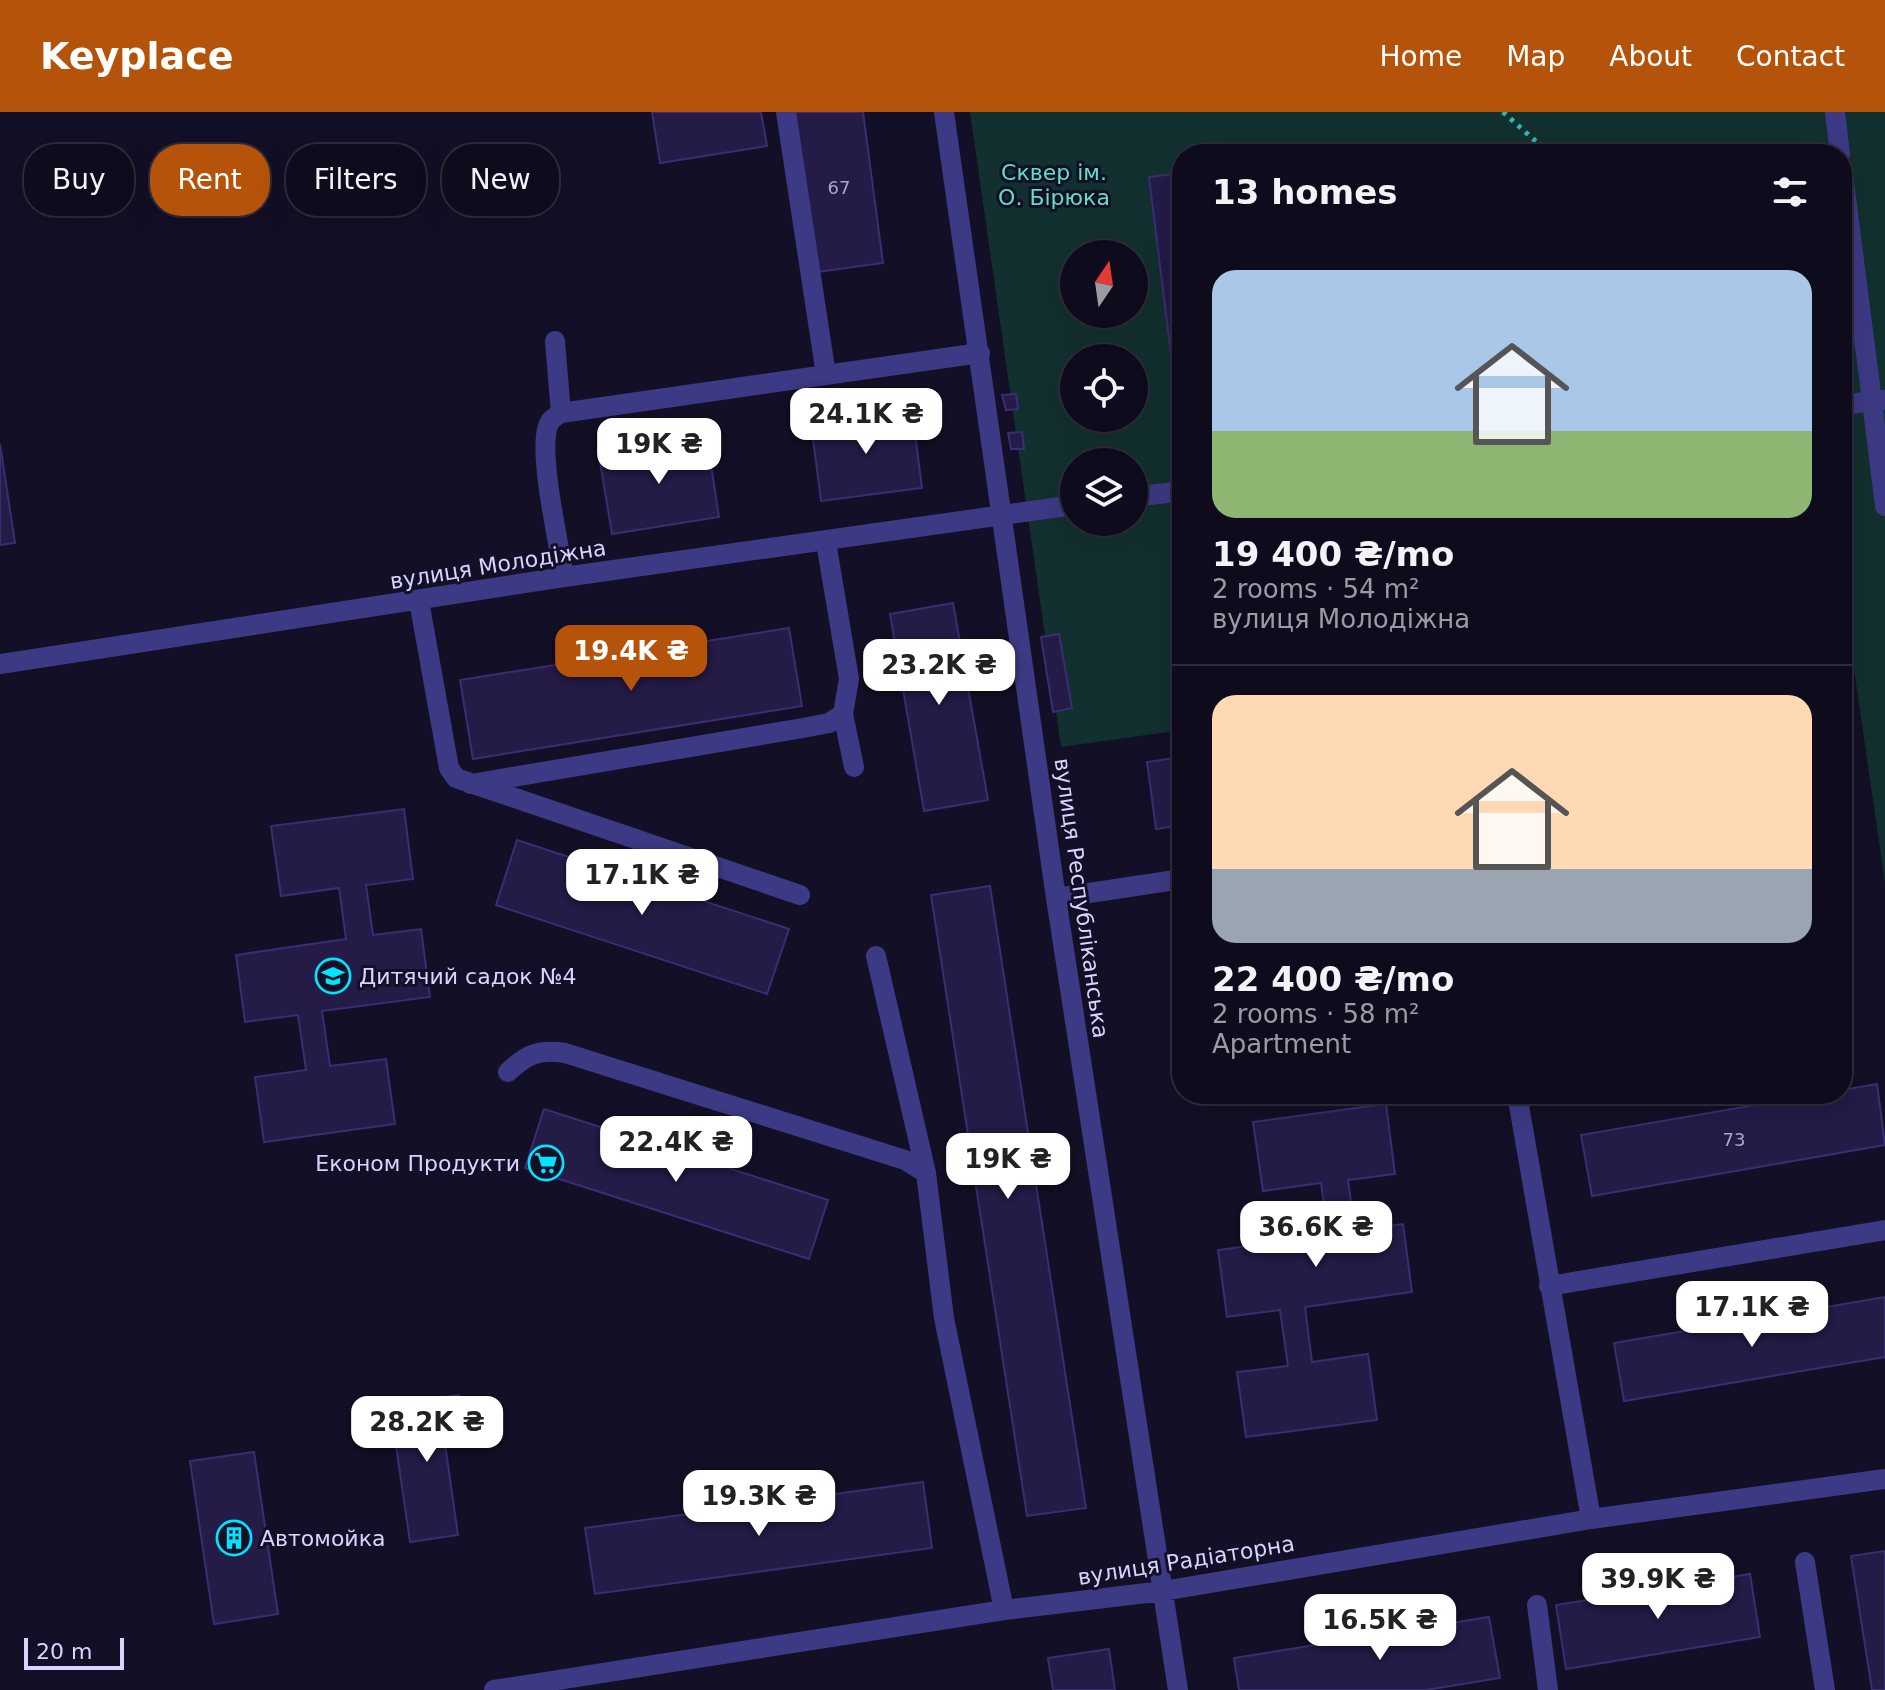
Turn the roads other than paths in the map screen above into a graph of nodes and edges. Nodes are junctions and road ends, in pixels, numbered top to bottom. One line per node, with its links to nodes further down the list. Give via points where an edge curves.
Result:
1 (786, 112): 8 (street)
2 (944, 112): 7 (street, вулиця Республіканська)
3 (1835, 112): 4 (street)
4 (1839, 144)
5 (1852, 232): 9 (street)
6 (555, 341): 11 (street)
7 (980, 353): 8 (street); 16 (street, вулиця Республіканська)
8 (826, 375): 11 (street)
9 (1878, 401): 10 (street); 14 (street)
10 (1852, 404)
11 (561, 413): 18 (street, via 547,427 546,453)
12 (1172, 492): 13 (street)
13 (1148, 495)
14 (1885, 506)
15 (1060, 507): 16 (street, вулиця Молодіжна)
16 (1004, 514): 17 (street, вулиця Молодіжна); 26 (street, вулиця Республіканська)
17 (826, 542): 18 (street, вулиця Молодіжна); 21 (street, via 849,679)
18 (564, 577): 19 (street, вулиця Молодіжна)
19 (419, 601): 20 (street, вулиця Молодіжна); 23 (street, via 449,768)
20 (0, 664)
21 (843, 714): 22 (street); 23 (street, via 803,728)
22 (854, 767)
23 (468, 785): 25 (street)
24 (1172, 881): 26 (street)
25 (800, 895)
26 (1056, 898): 36 (street, вулиця Республіканська)
27 (876, 956): 30 (street)
28 (508, 1072): 30 (street, via 525,1056 544,1050 576,1056 905,1160)
29 (1519, 1104): 32 (street)
30 (926, 1173): 38 (street, via 944,1318)
31 (1885, 1230): 32 (street)
32 (1549, 1286): 34 (street)
33 (1885, 1479): 34 (street, вулиця Радіаторна)
34 (1591, 1519): 36 (street, вулиця Радіаторна)
35 (1805, 1562): 42 (street)
36 (1163, 1591): 38 (street, вулиця Радіаторна); 40 (street, вулиця Республіканська)
37 (1537, 1605): 41 (street)
38 (1004, 1610): 39 (street, вулиця Радіаторна)
39 (494, 1690)
40 (1178, 1690)
41 (1548, 1690)
42 (1825, 1690)

